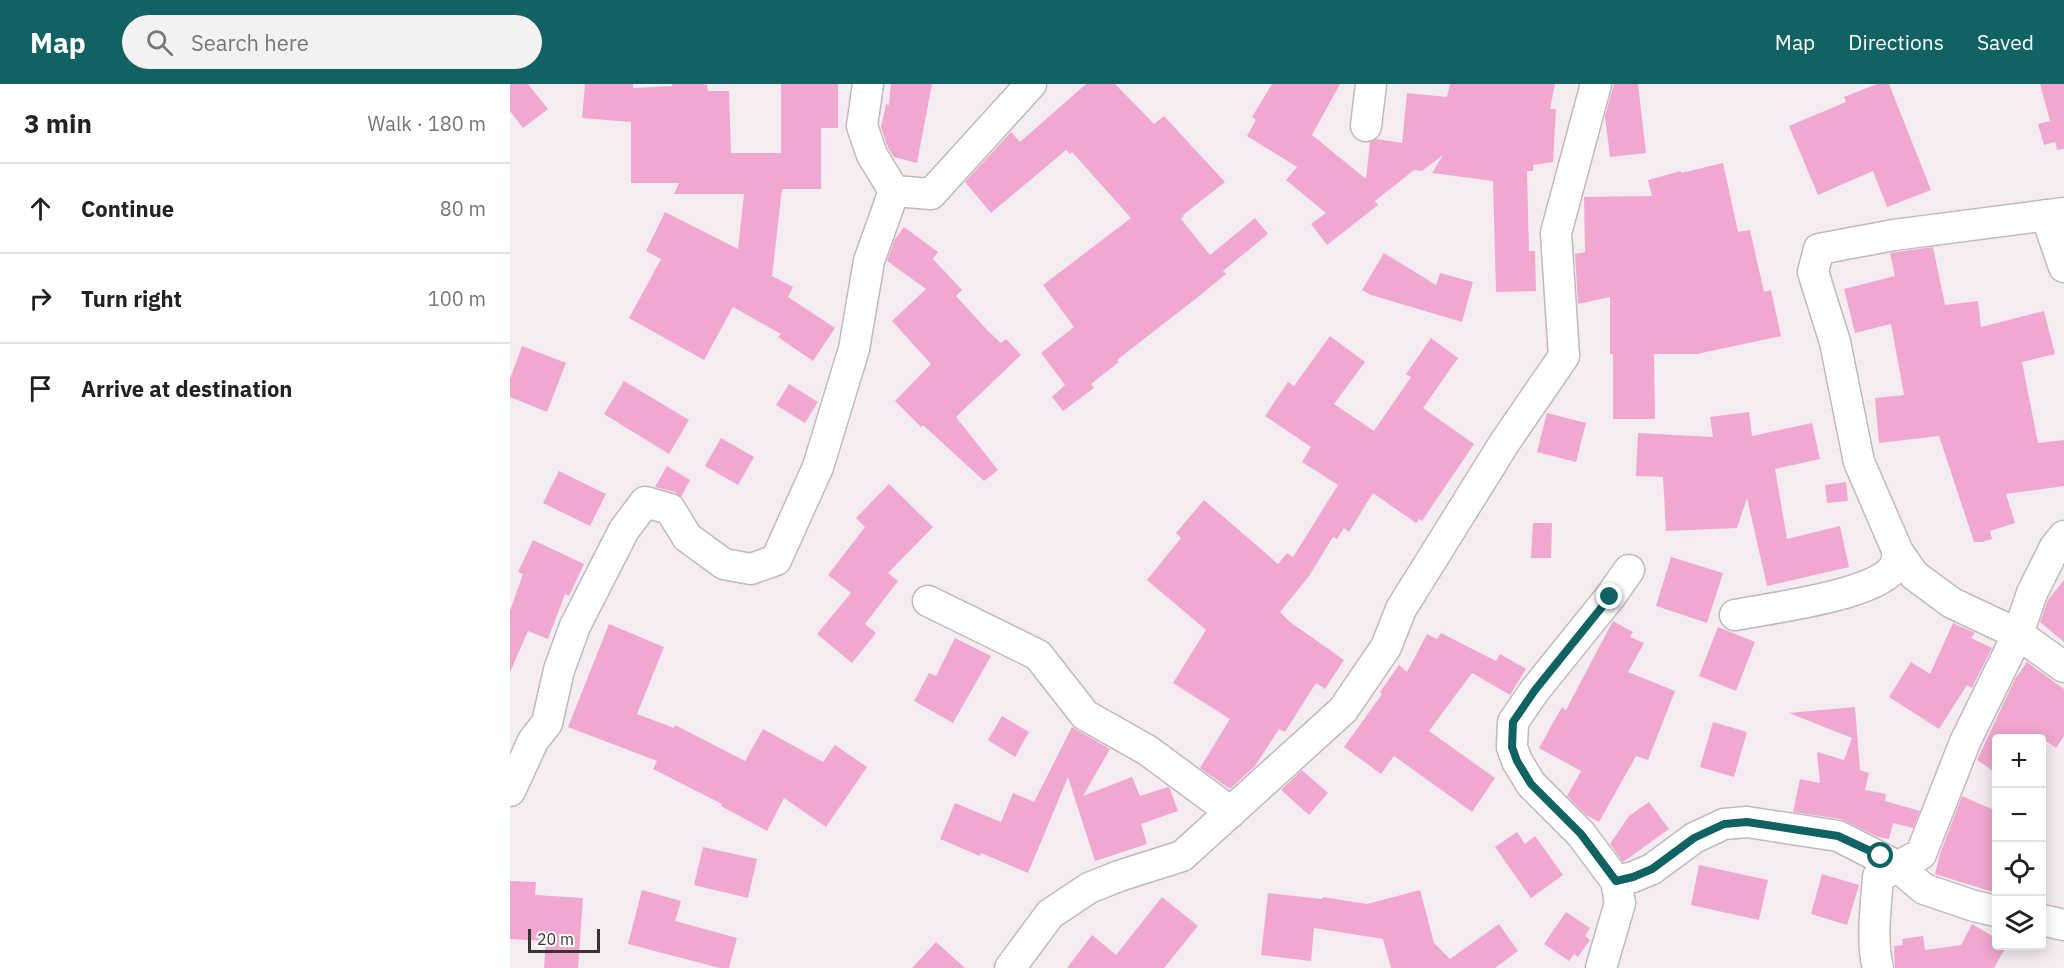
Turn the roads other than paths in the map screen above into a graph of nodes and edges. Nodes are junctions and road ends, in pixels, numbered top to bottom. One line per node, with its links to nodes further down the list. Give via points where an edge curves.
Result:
1 (867, 84): 6 (street, via 862,126 872,155)
2 (1031, 84): 6 (street, via 931,194)
3 (1371, 84): 5 (street)
4 (1596, 84): 17 (street, via 1556,233 1564,356 1499,451 1401,609 1386,646 1343,710)
5 (1366, 126)
6 (894, 191): 16 (street, via 869,261 854,349 818,467 776,560 752,569 724,564 687,537 670,509 645,502 624,530 575,626 559,670 547,723 533,741)
7 (2055, 214): 8 (street); 10 (street, via 1819,249 1813,272 1835,342 1859,462)
8 (2064, 267)
9 (2064, 536): 14 (street, via 2032,592)
10 (1898, 552): 13 (street, via 1894,569 1874,583); 14 (street, via 1914,575 1952,603)
11 (1629, 570): 19 (street, via 1513,722 1512,747 1531,784 1581,834)
12 (928, 601): 17 (street, via 1038,655 1085,715 1147,750)
13 (1735, 615)
14 (2018, 634): 15 (street); 18 (street, via 1965,742 1920,854)
15 (2064, 667)
16 (510, 791)
17 (1232, 812): 24 (street, via 1182,856 1089,888 1050,914)
18 (1898, 866): 19 (street, via 1838,836 1747,822 1724,824 1694,838 1652,869); 20 (street, via 1924,889); 25 (street, via 1878,877)
19 (1616, 881): 23 (street, via 1620,903)
20 (1992, 910)
21 (2046, 921): 22 (street)
22 (2064, 925)
23 (1604, 967)
24 (1011, 968)
25 (1878, 968)

